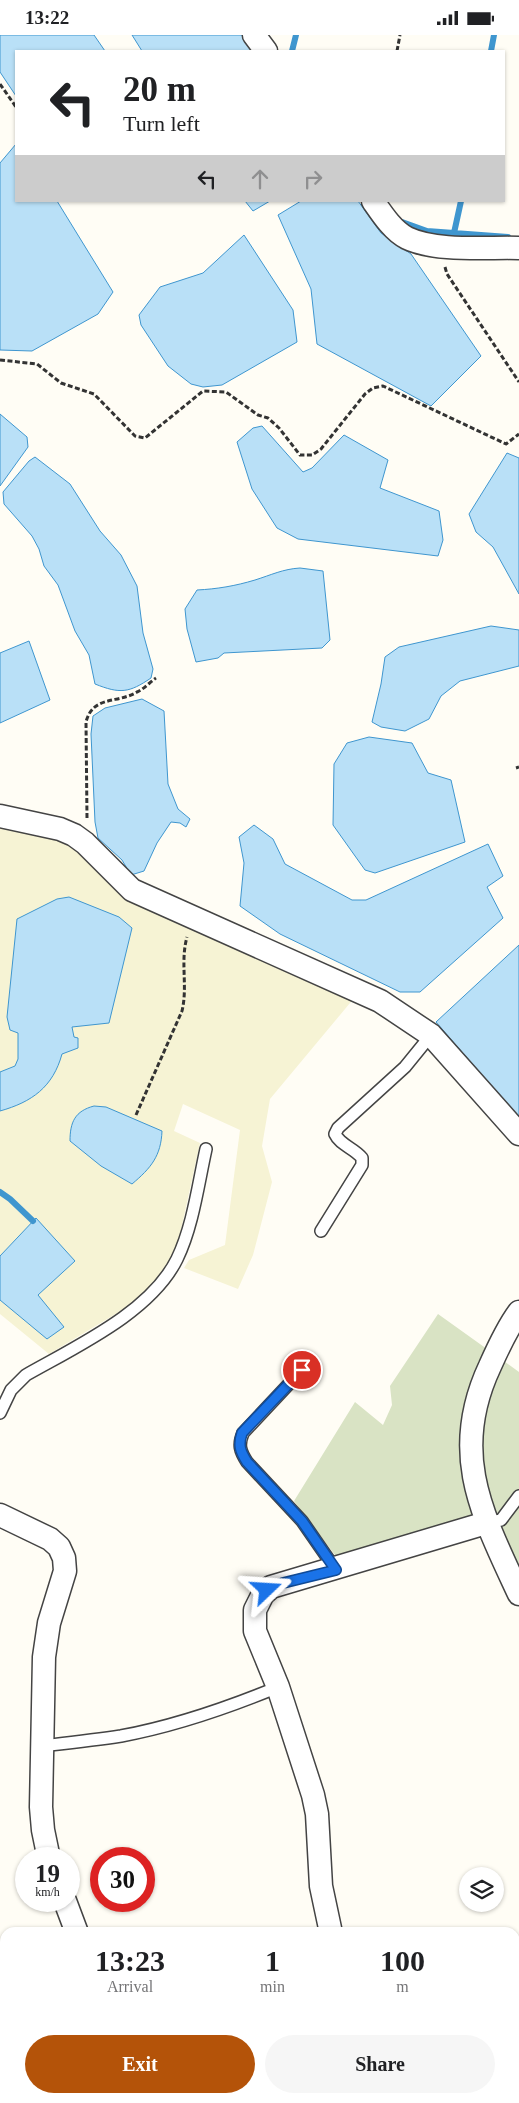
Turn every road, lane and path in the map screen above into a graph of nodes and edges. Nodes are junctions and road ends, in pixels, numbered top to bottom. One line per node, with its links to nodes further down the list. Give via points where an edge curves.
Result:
1 (254, 35): 3 (street)
2 (400, 35): 4 (path)
3 (265, 50)
4 (397, 50)
5 (0, 84): 6 (path)
6 (15, 106)
7 (374, 202): 8 (street, via 386,220 406,238)
8 (445, 245): 9 (street); 11 (path, via 442,259 447,274)
9 (519, 248)
10 (0, 361): 12 (path, via 37,364 60,383 94,394 135,436 145,437 203,391 226,392 258,415 268,418 300,455 312,455 321,449 365,394 383,386 506,444)
11 (519, 382)
12 (519, 433)
13 (156, 677): 15 (path, via 137,693 96,705 88,711 87,817 84,828)
14 (0, 816): 15 (street)
15 (74, 835): 16 (street, via 132,891)
16 (194, 917): 17 (street, via 380,1001); 18 (path, via 183,951 186,996 182,1011)
17 (431, 1035): 19 (street); 21 (lane, via 405,1067 338,1128 338,1140 358,1153 362,1165)
18 (136, 1115)
19 (519, 1134)
20 (206, 1149): 24 (lane, via 185,1238 165,1280 138,1307 26,1375 11,1390)
21 (321, 1231)
22 (519, 1312): 27 (street, via 487,1371 471,1423 473,1474)
23 (302, 1370): 28 (lane, via 242,1433 240,1452 302,1521)
24 (0, 1413)
25 (519, 1496): 27 (lane, via 501,1521)
26 (0, 1515): 31 (street, via 50,1539 64,1558 65,1571 46,1639)
27 (486, 1523): 28 (street); 29 (street)
28 (336, 1570): 30 (street, via 271,1587 260,1599 254,1615 256,1631)
29 (519, 1594)
30 (278, 1687): 31 (lane, via 210,1712 122,1736); 35 (street, via 313,1795 320,1886)
31 (42, 1746): 32 (street, via 41,1807)
32 (46, 1847)
33 (69, 1912): 34 (street)
34 (75, 1927)
35 (330, 1927)

